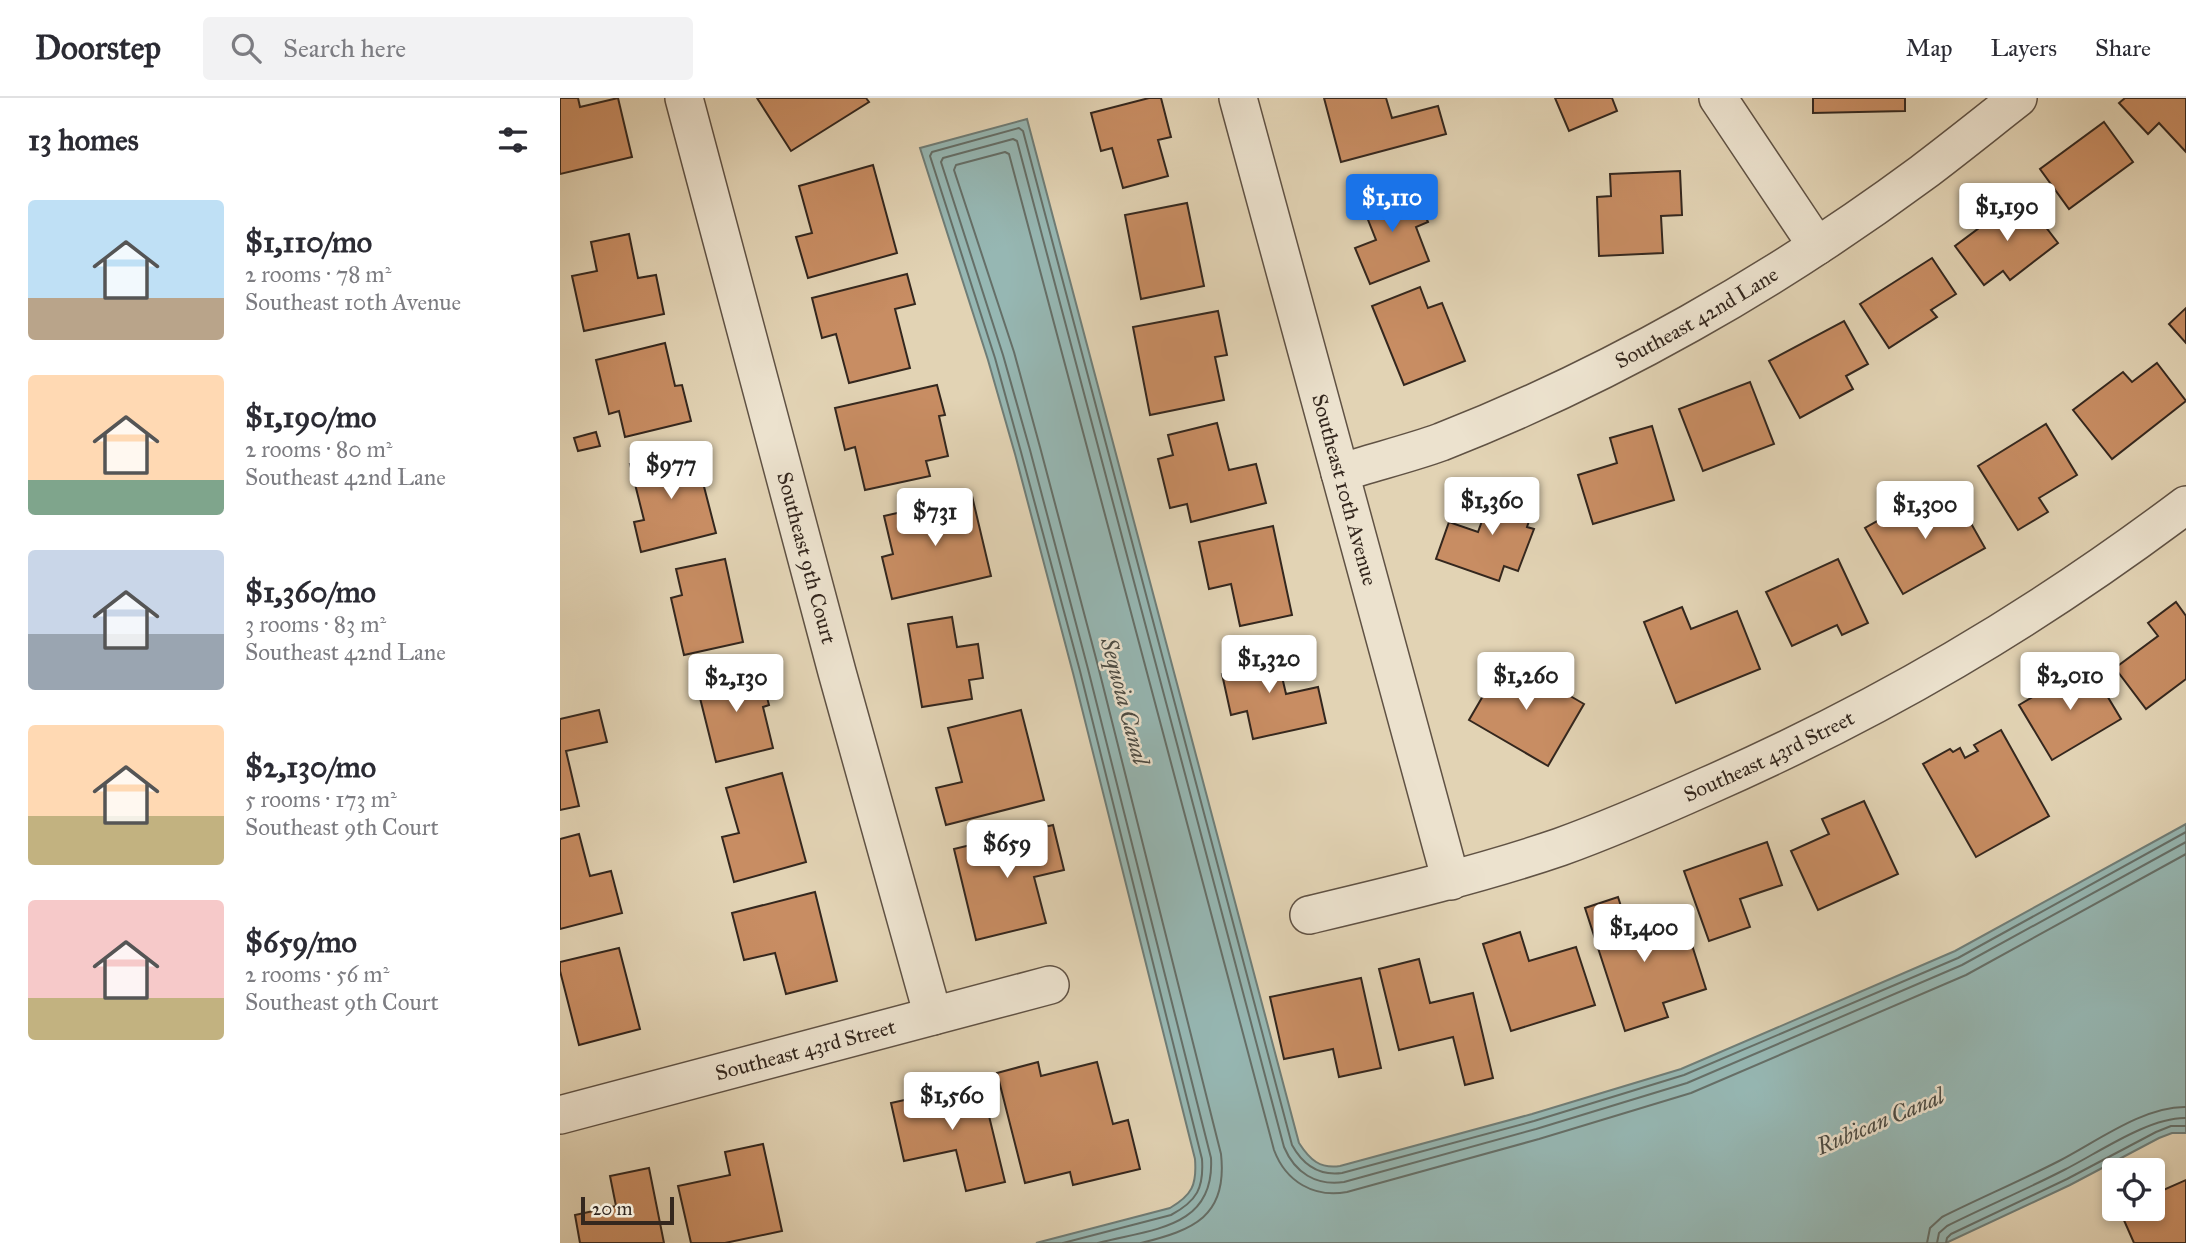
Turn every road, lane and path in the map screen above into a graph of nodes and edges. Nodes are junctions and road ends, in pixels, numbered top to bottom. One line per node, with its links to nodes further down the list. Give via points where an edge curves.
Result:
1 (684, 98): 11 (street, Southeast 9th Court)
2 (1237, 98): 6 (street, Southeast 10th Avenue)
3 (1718, 98): 5 (street)
4 (2018, 98): 5 (street, Southeast 42nd Lane, via 1921,174)
5 (1817, 246): 6 (street, Southeast 42nd Lane, via 1633,354 1570,385 1440,442)
6 (1340, 472): 8 (street, Southeast 10th Avenue)
7 (2186, 505): 8 (street, Southeast 43rd Street, via 1991,640 1849,720 1631,820)
8 (1451, 881): 9 (street, Southeast 43rd Street)
9 (1309, 915)
10 (1050, 985): 11 (street, Southeast 43rd Street)
11 (933, 1016): 12 (street, Southeast 43rd Street)
12 (560, 1115)

